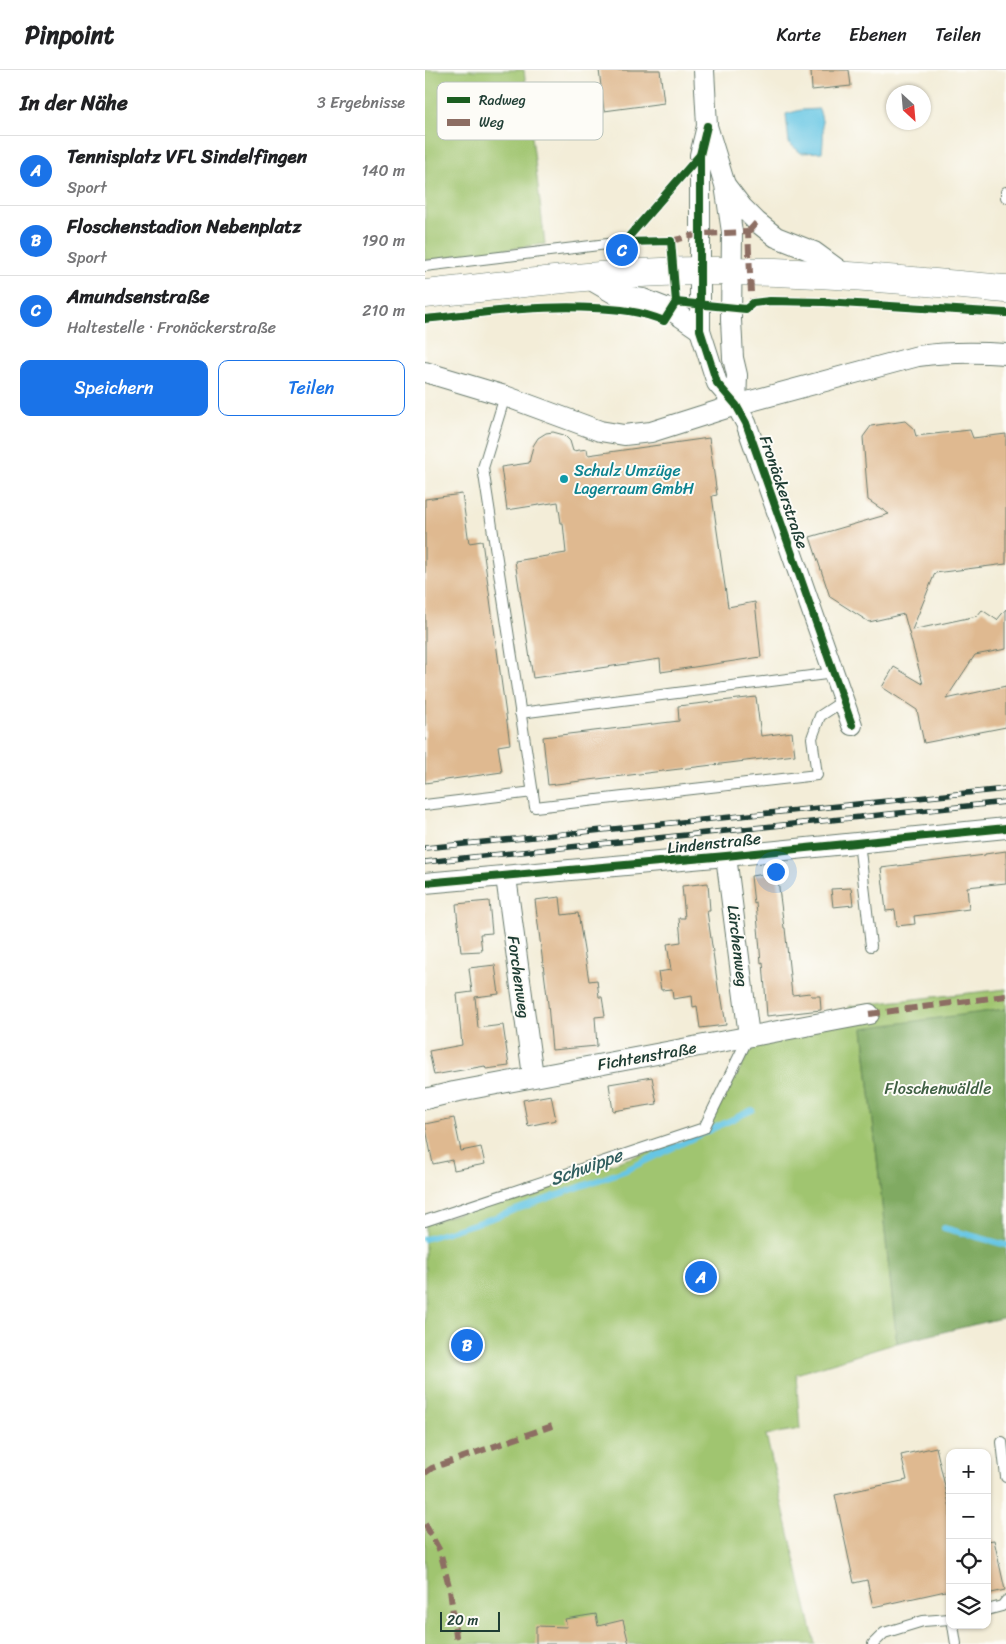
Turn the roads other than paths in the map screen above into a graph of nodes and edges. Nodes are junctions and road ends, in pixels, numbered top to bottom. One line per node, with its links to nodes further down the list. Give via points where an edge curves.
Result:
1 (704, 70): 2 (street)
2 (707, 126): 3 (street); 8 (street, Fronäckerstraße, via 700,155)
3 (725, 185): 9 (street, Fronäckerstraße, via 732,232); 10 (street, via 752,217 776,237 814,252)
4 (1006, 192): 5 (lane)
5 (1006, 197)
6 (624, 242): 7 (lane)
7 (425, 266)
8 (699, 271): 9 (main road); 11 (main road); 14 (street, Fronäckerstraße)
9 (732, 271): 10 (main road); 18 (street, Fronäckerstraße)
10 (847, 276): 12 (main road)
11 (586, 277): 13 (main road); 14 (street, via 617,295 643,299 671,310)
12 (1006, 289)
13 (425, 294)
14 (700, 330): 18 (street, Fronäckerstraße, via 717,383)
15 (1006, 354): 18 (street, via 946,352 918,356)
16 (425, 372): 17 (street)
17 (505, 396): 18 (street, via 600,431 625,435 651,432); 21 (lane, via 483,468)
18 (736, 405): 19 (street, Fronäckerstraße, via 746,423)
19 (833, 673): 20 (street, Fronäckerstraße); 21 (lane)
20 (843, 701): 22 (street, Fronäckerstraße); 23 (lane, via 820,716 812,738 817,775 535,808)
21 (521, 713): 23 (lane)
22 (852, 725)
23 (533, 792): 24 (lane)
24 (425, 805)
25 (1006, 828): 26 (street, Lindenstraße)
26 (859, 842): 27 (street, Lindenstraße); 30 (lane)
27 (726, 856): 28 (street, Lindenstraße); 32 (street, Lärchenweg)
28 (506, 877): 29 (street, Lindenstraße); 33 (street, Forchenweg)
29 (425, 883)
30 (871, 946)
31 (869, 1014): 32 (street, Fichtenstraße)
32 (749, 1036): 33 (street, Fichtenstraße); 35 (lane, via 704,1128)
33 (533, 1076): 34 (street, Fichtenstraße)
34 (425, 1099)
35 (425, 1221)
36 (1003, 1442): 37 (lane)
37 (1006, 1477)
38 (1006, 1602): 39 (lane)
39 (991, 1609)
40 (946, 1619): 42 (lane, via 923,1621 884,1633)
41 (954, 1629): 43 (lane)
42 (873, 1644)
43 (957, 1644)

